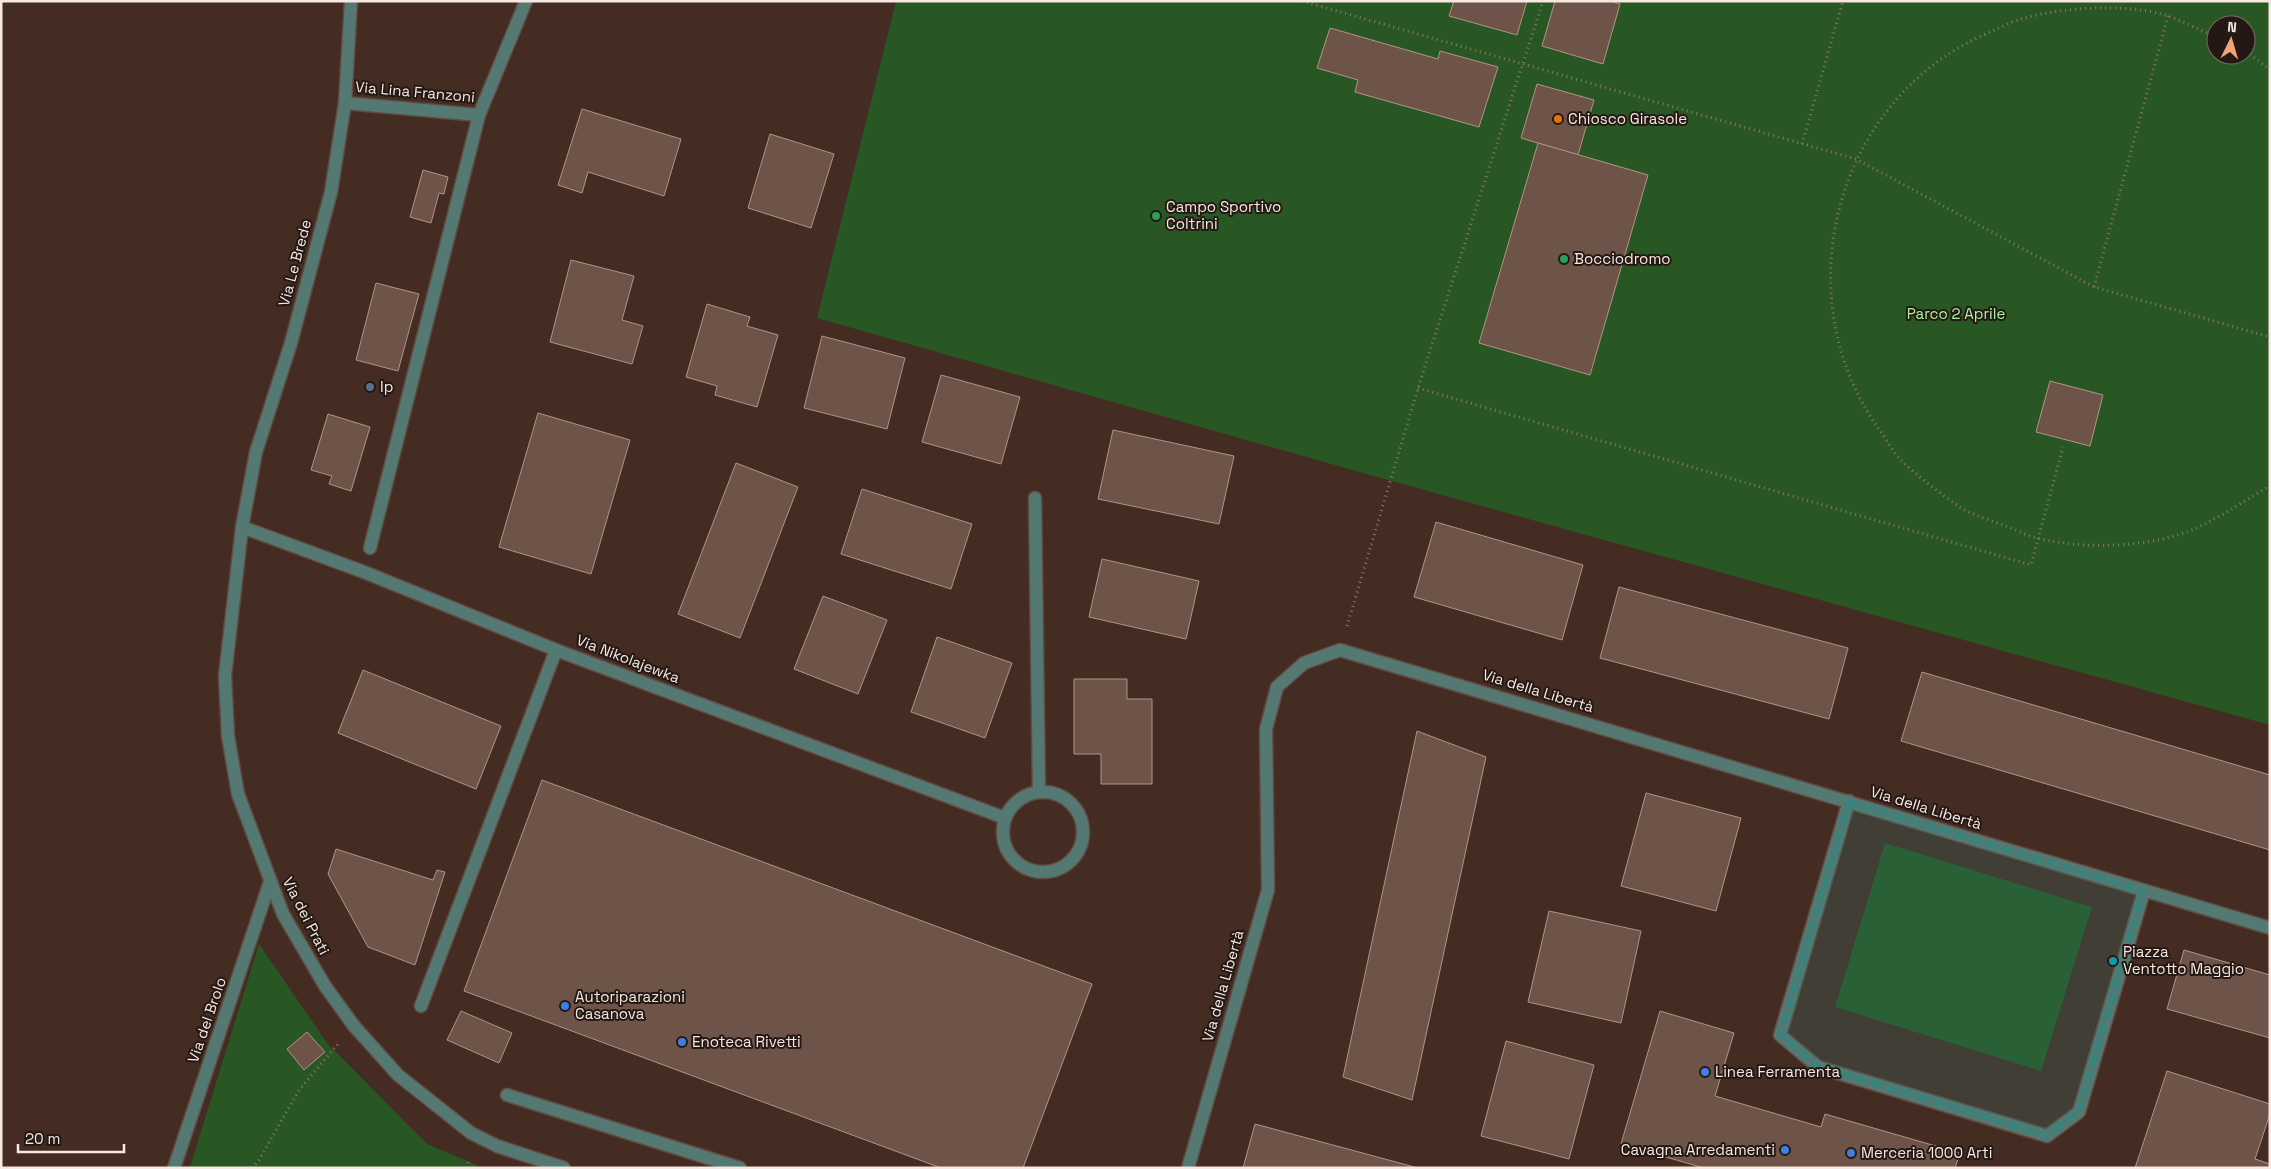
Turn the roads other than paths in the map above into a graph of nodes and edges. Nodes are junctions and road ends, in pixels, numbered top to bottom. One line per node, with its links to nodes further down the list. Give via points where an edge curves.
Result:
1 (351, 1): 3 (street, Via Le Brede)
2 (526, 1): 4 (street, Via Lina Franzoni)
3 (345, 103): 4 (street, Via Lina Franzoni); 6 (street, Via Le Brede, via 331,192 291,343 256,452)
4 (479, 115): 7 (street)
5 (1035, 498): 9 (street)
6 (242, 527): 8 (street, Via Nikolajewka, via 364,572); 12 (street, Via dei Prati, via 225,676 228,736 238,794)
7 (370, 548)
8 (556, 650): 11 (street, Via Nikolajewka); 15 (street)
9 (1039, 792): 11 (street, via 1024,796 1012,805); 11 (street, via 1059,795 1076,808 1083,827 1080,848 1068,864 1049,872 1028,870 1011,858 1002,838)
10 (1849, 801): 13 (street, Via della Libertà); 13 (street, via 1780,1035 1818,1067 1952,1108 2047,1136 2079,1112); 20 (street, Via della Libertà, via 1340,650 1304,663 1277,686 1266,729 1268,890)
11 (1005, 818)
12 (270, 882): 17 (street, Via del Brolo); 18 (street, Via dei Prati, via 283,914 325,986 354,1026 398,1075 471,1133 497,1146)
13 (2144, 891): 14 (street, Via della Libertà)
14 (2270, 928)
15 (421, 1006)
16 (507, 1095): 19 (street)
17 (174, 1168)
18 (564, 1168)
19 (740, 1168)
20 (1188, 1168)

